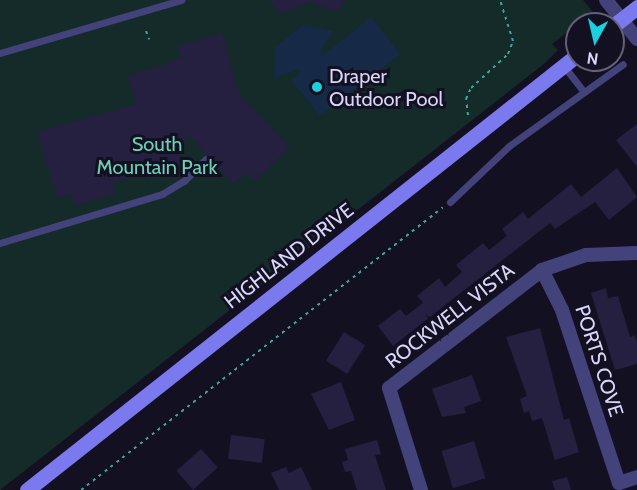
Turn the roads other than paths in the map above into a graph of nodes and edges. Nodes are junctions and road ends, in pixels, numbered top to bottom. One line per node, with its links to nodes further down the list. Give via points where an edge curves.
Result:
1 (181, 0): 4 (lane)
2 (625, 29): 3 (street)
3 (637, 39)
4 (0, 53)
5 (564, 65): 7 (lane); 14 (main road, HIGHLAND DRIVE)
6 (612, 72): 7 (lane)
7 (584, 92): 9 (lane, via 509,146)
8 (206, 159): 10 (lane, via 184,181 162,194)
9 (450, 202)
10 (0, 243)
11 (637, 254): 12 (street, ROCKWELL VISTA, via 586,255)
12 (542, 270): 13 (street, PORTS COVE, via 562,310 618,483); 15 (street, ROCKWELL VISTA, via 389,388)
13 (637, 477)
14 (27, 490)
15 (421, 490)

